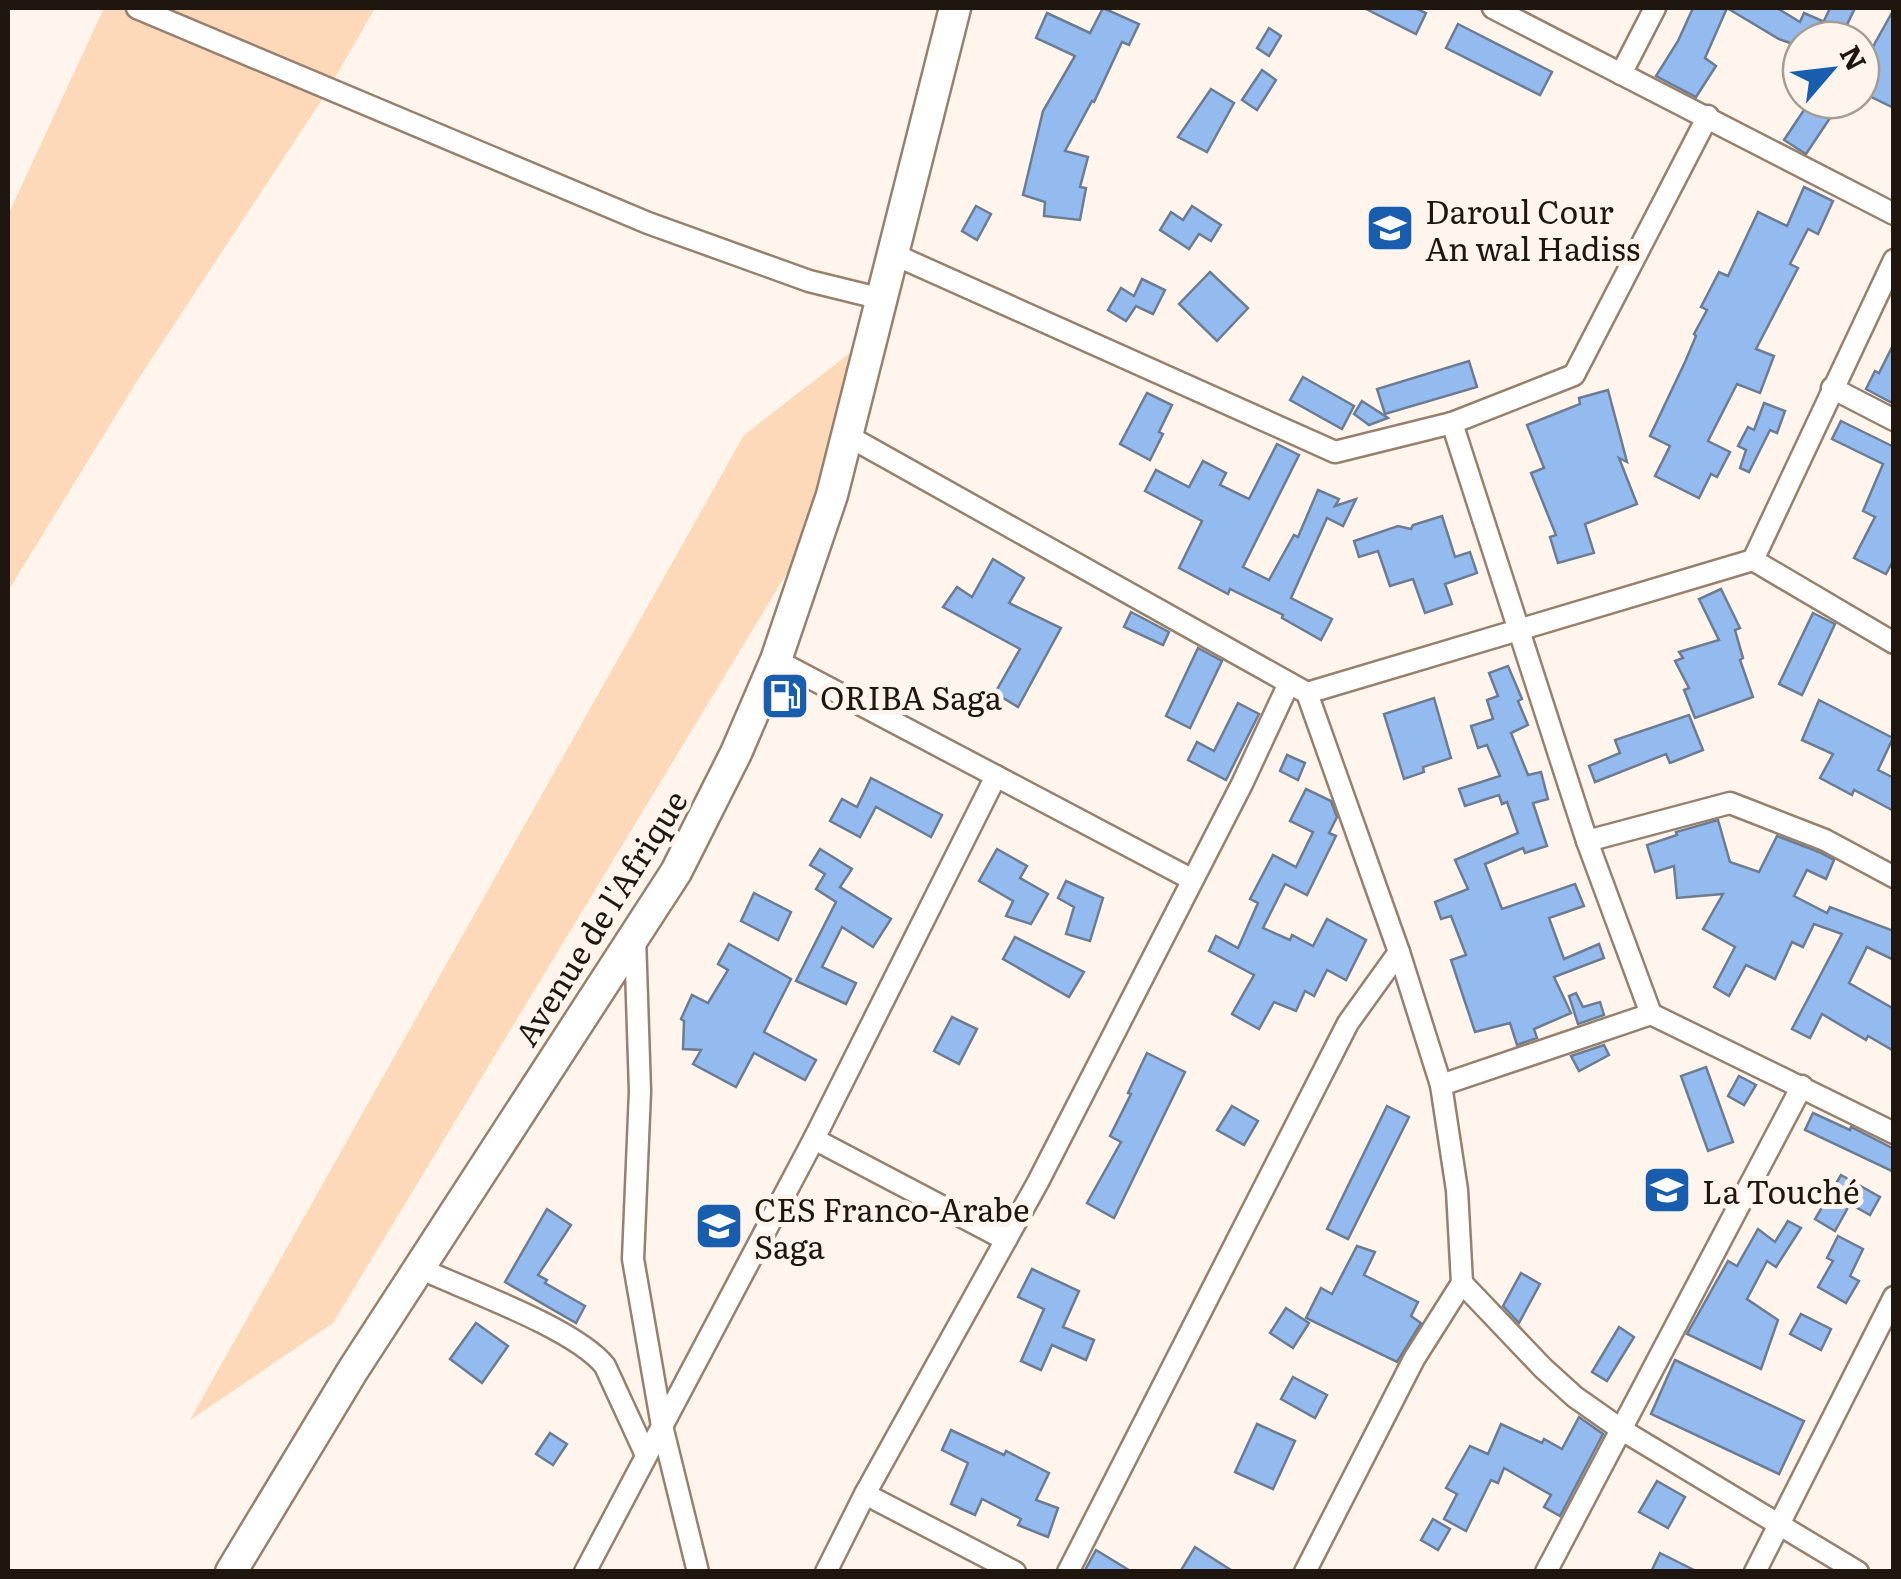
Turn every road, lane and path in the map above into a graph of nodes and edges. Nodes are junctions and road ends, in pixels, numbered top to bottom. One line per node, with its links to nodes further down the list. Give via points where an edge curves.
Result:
1 (137, 8): 10 (street, via 648,224 809,281)
2 (955, 8): 8 (main road, Avenue de l'Afrique)
3 (1493, 8): 5 (street)
4 (1656, 8): 5 (street)
5 (1621, 74): 6 (street)
6 (1708, 116): 7 (street); 13 (street, via 1574,375)
7 (1894, 214)
8 (893, 254): 10 (main road, Avenue de l'Afrique); 13 (street, via 1335,452)
9 (1894, 260): 11 (street)
10 (882, 298): 14 (main road, Avenue de l'Afrique)
11 (1832, 388): 12 (street); 15 (street)
12 (1894, 420)
13 (1452, 424): 16 (street)
14 (848, 436): 18 (main road, Avenue de l'Afrique); 19 (street)
15 (1753, 560): 16 (street); 17 (street)
16 (1520, 628): 19 (street); 21 (street)
17 (1894, 643)
18 (776, 660): 20 (street); 24 (main road, Avenue de l'Afrique, via 694,837)
19 (1298, 688): 23 (street); 25 (street)
20 (996, 776): 23 (street); 30 (street)
21 (1587, 842): 22 (street, via 1732,804 1825,840); 26 (street)
22 (1894, 877)
23 (1192, 879): 31 (street)
24 (634, 935): 32 (main road, Avenue de l'Afrique); 35 (street, via 640,1091 633,1259)
25 (1400, 952): 27 (street); 45 (street, via 1348,1022)
26 (1651, 1014): 27 (street); 28 (street)
27 (1441, 1085): 33 (street, via 1458,1190)
28 (1802, 1086): 29 (street); 36 (street)
29 (1894, 1132)
30 (814, 1139): 31 (street); 35 (street)
31 (1006, 1240): 38 (street)
32 (421, 1269): 37 (street, via 596,1354); 40 (main road, Avenue de l'Afrique)
33 (1462, 1283): 36 (street, via 1542,1368); 46 (street, via 1414,1360)
34 (1894, 1297): 39 (street)
35 (662, 1426): 37 (street); 42 (street)
36 (1622, 1430): 39 (street); 47 (street)
37 (646, 1455): 41 (street)
38 (864, 1494): 43 (street); 44 (street)
39 (1779, 1524): 48 (street); 49 (street)
40 (231, 1572)
41 (585, 1572)
42 (698, 1572)
43 (826, 1572)
44 (1015, 1572)
45 (1068, 1572)
46 (1305, 1572)
47 (1546, 1572)
48 (1754, 1572)
49 (1858, 1572)

